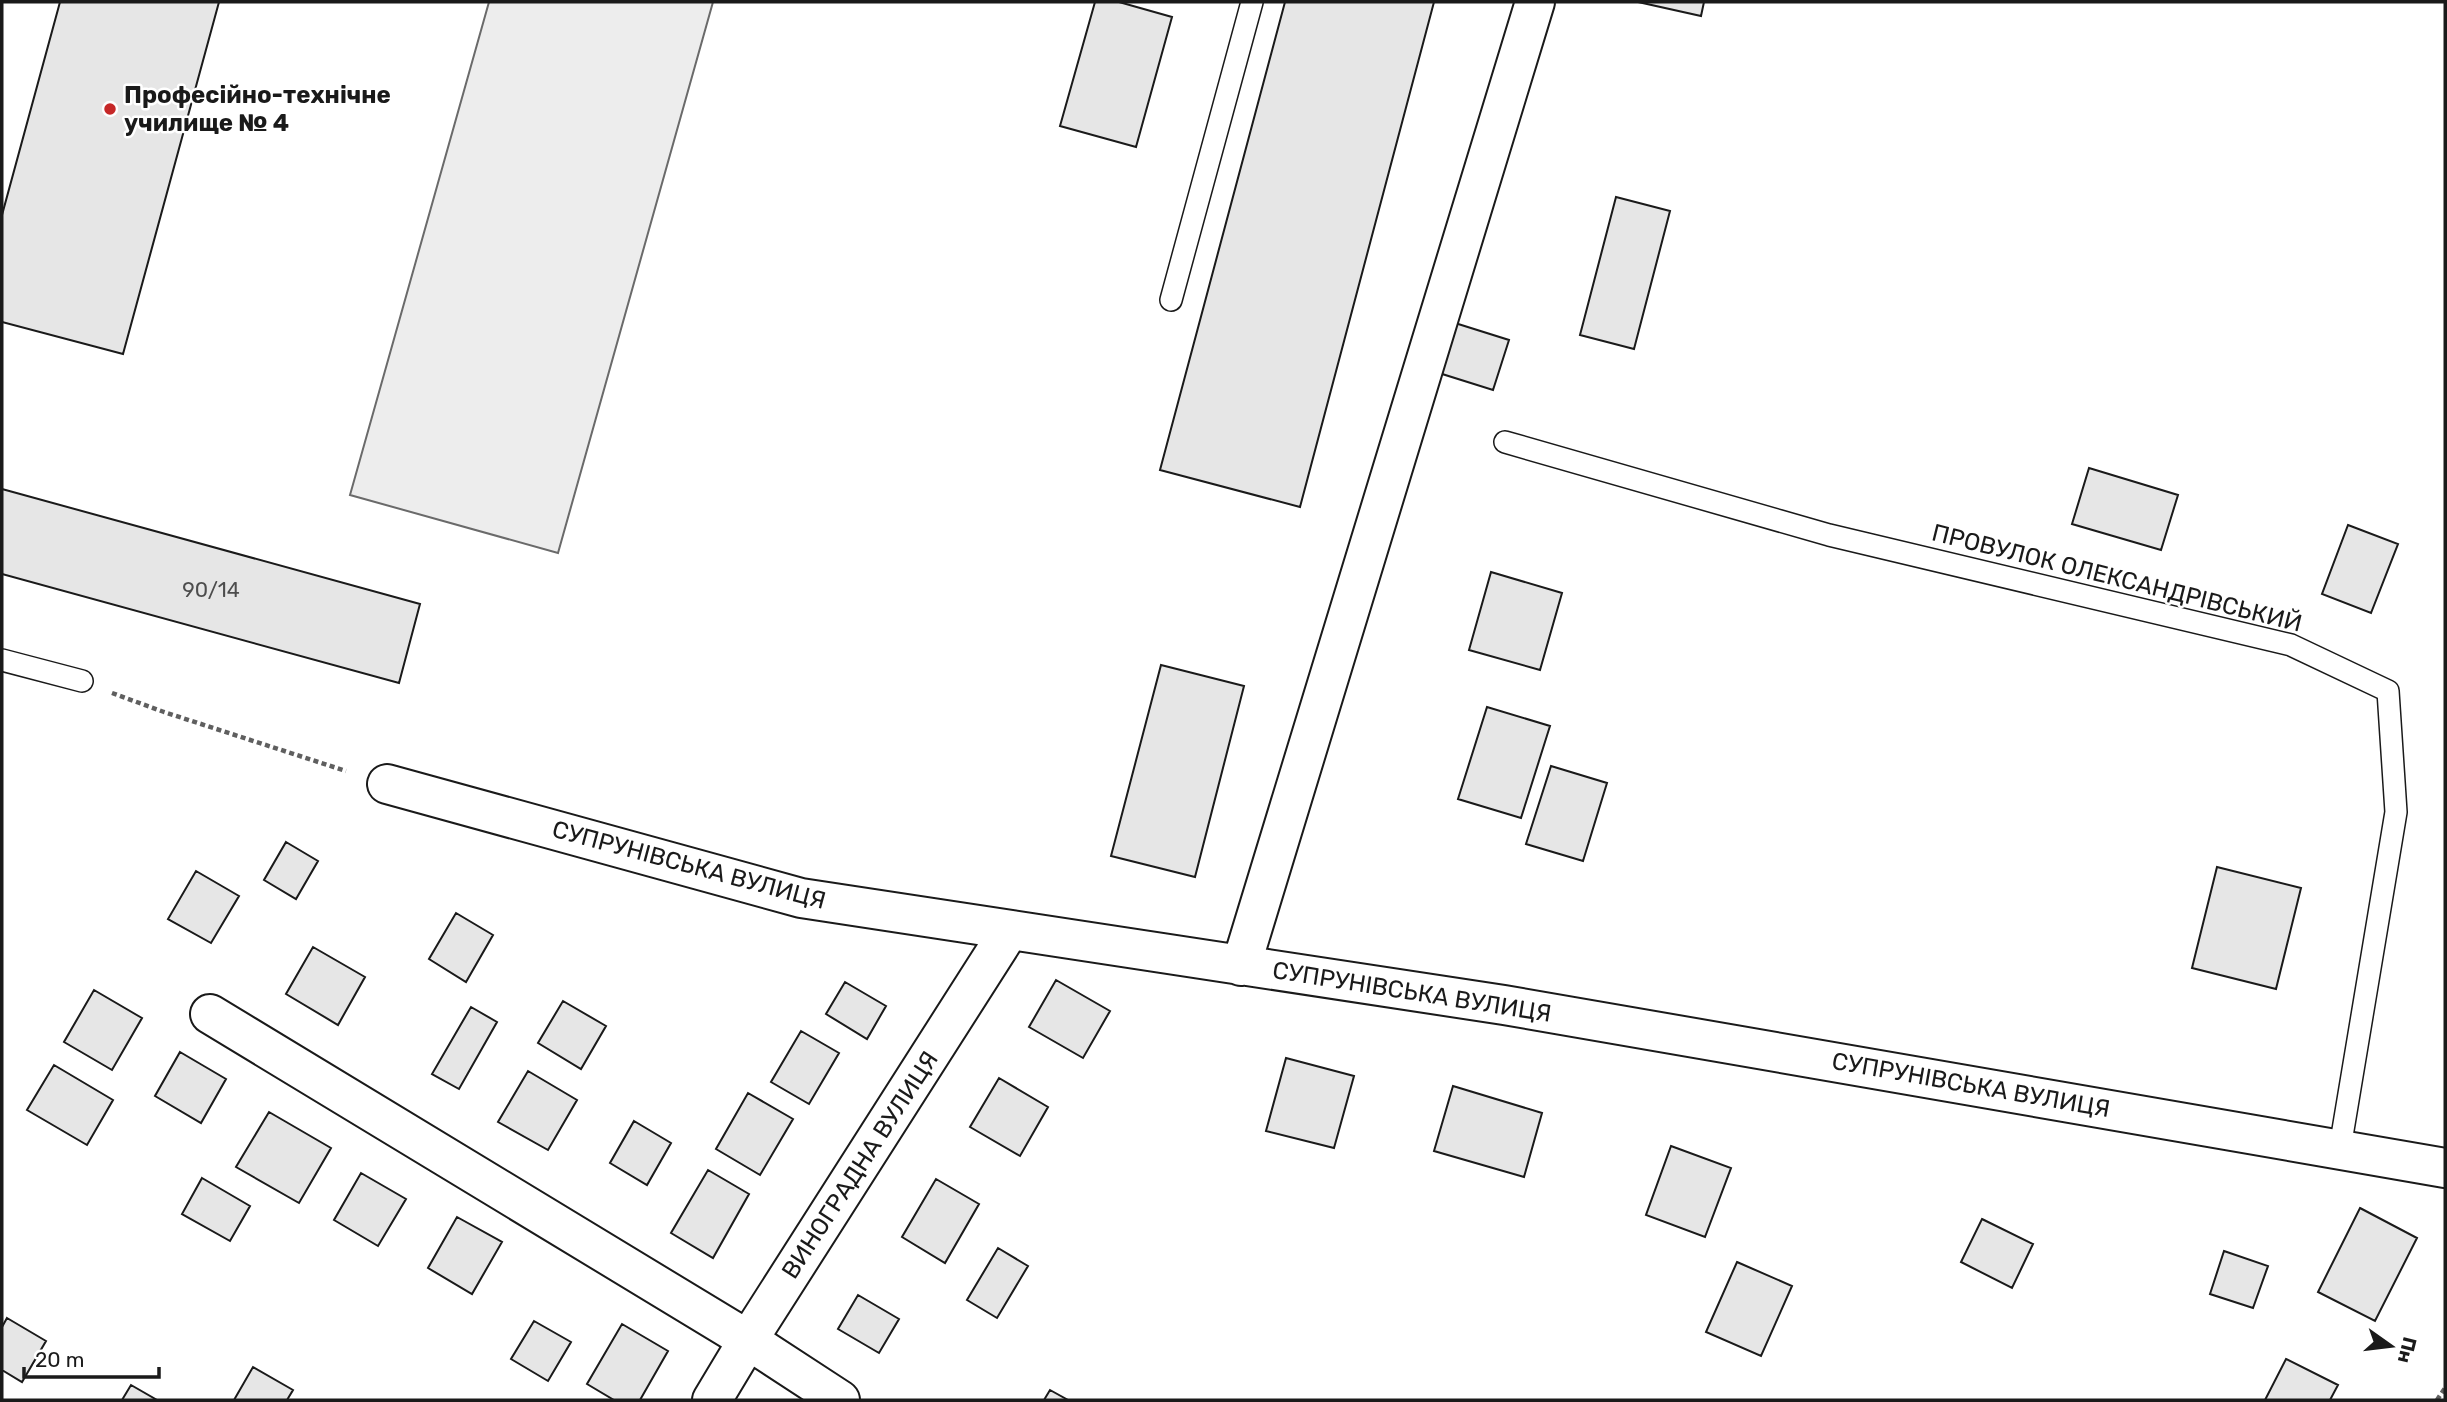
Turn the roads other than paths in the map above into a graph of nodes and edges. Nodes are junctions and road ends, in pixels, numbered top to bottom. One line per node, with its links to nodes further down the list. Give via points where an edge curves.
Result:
1 (1252, 2): 3 (lane)
2 (1535, 2): 9 (street)
3 (1171, 300)
4 (1505, 442): 11 (lane, ПРОВУЛОК ОЛЕКСАНДРІВСЬКИЙ, via 1829,535 2291,645 2388,691 2396,812)
5 (2, 660): 6 (lane)
6 (82, 681)
7 (387, 784): 8 (street, СУПРУНІВСЬКА ВУЛИЦЯ, via 801,898)
8 (1009, 931): 9 (street, СУПРУНІВСЬКА ВУЛИЦЯ); 13 (street, ВИНОГРАДНА ВУЛИЦЯ)
9 (1241, 966): 11 (street, СУПРУНІВСЬКА ВУЛИЦЯ, via 1504,1005)
10 (210, 1014): 13 (street)
11 (2340, 1148): 12 (street, СУПРУНІВСЬКА ВУЛИЦЯ)
12 (2445, 1168)
13 (748, 1340): 14 (street, ВИНОГРАДНА ВУЛИЦЯ); 15 (street)
14 (712, 1400)
15 (840, 1400)

